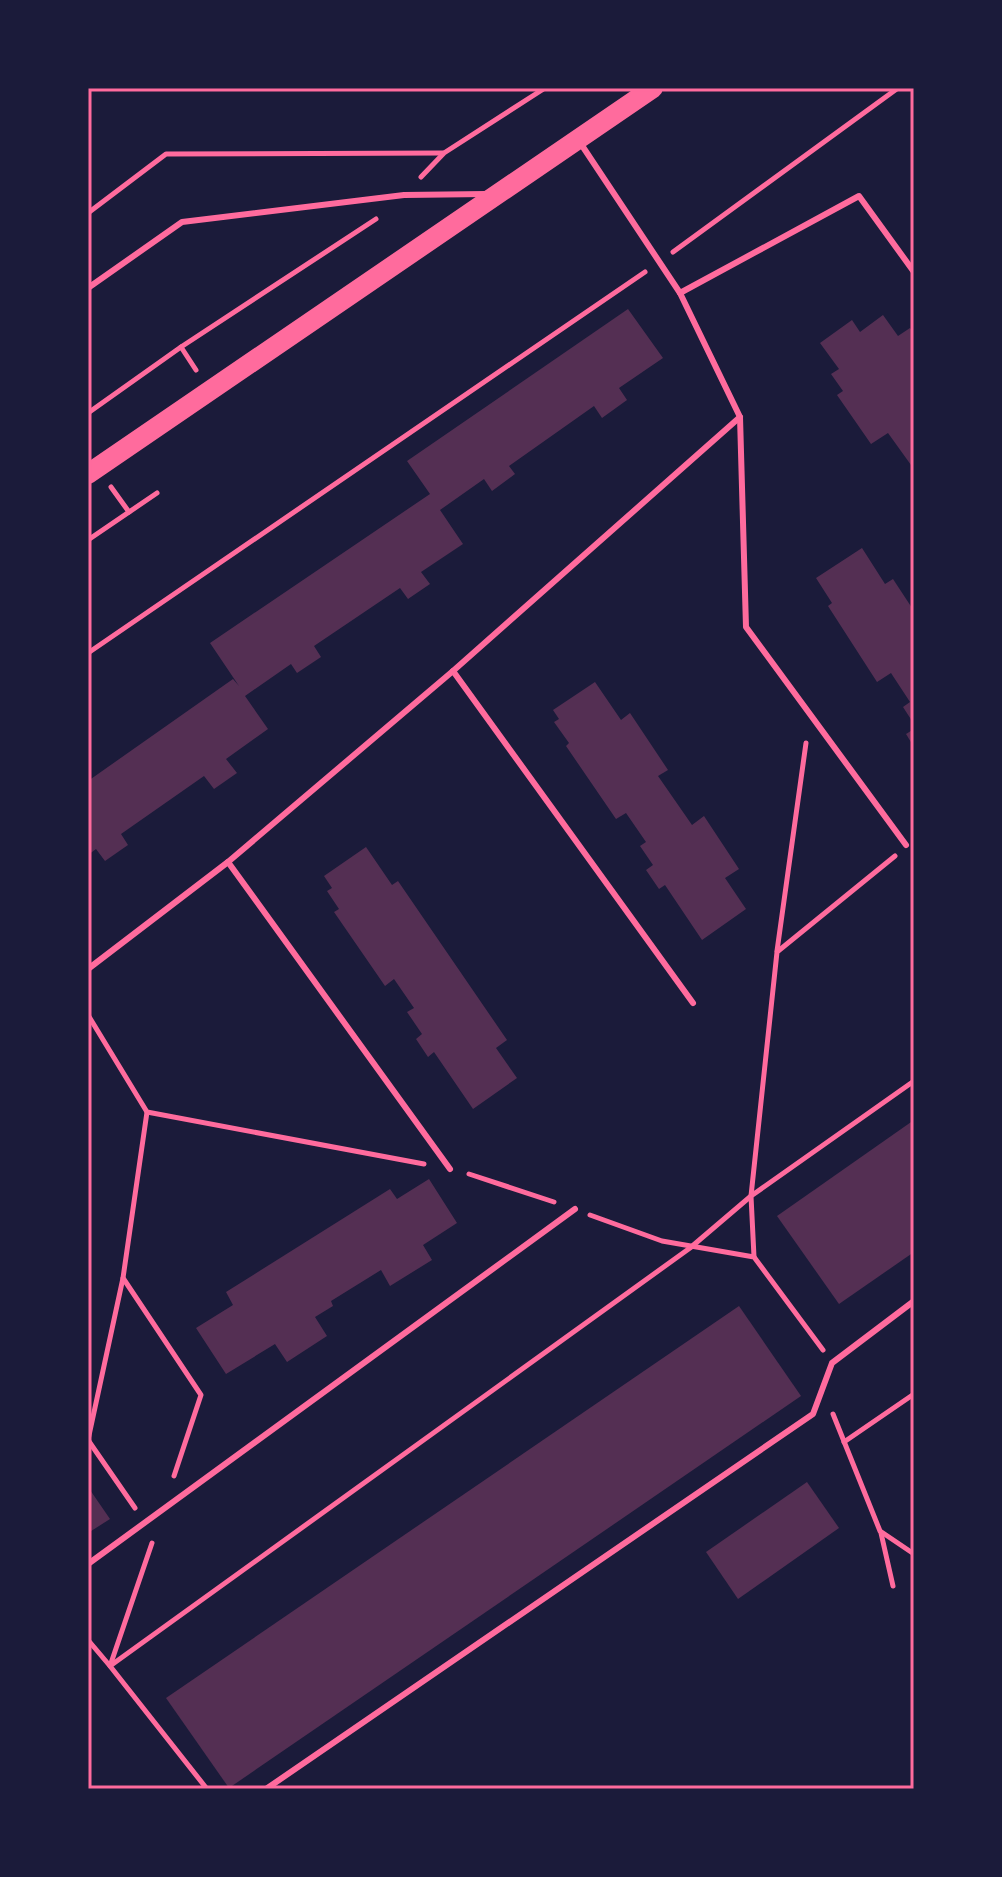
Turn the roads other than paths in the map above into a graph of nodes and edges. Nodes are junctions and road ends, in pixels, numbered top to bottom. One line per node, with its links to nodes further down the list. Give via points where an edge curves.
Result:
1 (653, 88): 2 (main road)
2 (577, 138): 3 (main road); 6 (lane)
3 (497, 194): 5 (lane, via 404,195 182,222); 8 (main road)
4 (914, 272): 6 (lane, via 859,196)
5 (88, 288)
6 (680, 293): 7 (lane)
7 (740, 417): 9 (lane); 10 (lane, via 746,627)
8 (88, 474)
9 (453, 671): 11 (lane); 13 (lane)
10 (906, 845)
11 (228, 862): 12 (lane); 14 (lane)
12 (88, 969)
13 (693, 1003)
14 (450, 1169)
15 (575, 1209): 17 (lane)
16 (914, 1301): 18 (lane, via 832,1363 813,1414)
17 (88, 1564)
18 (266, 1789)

